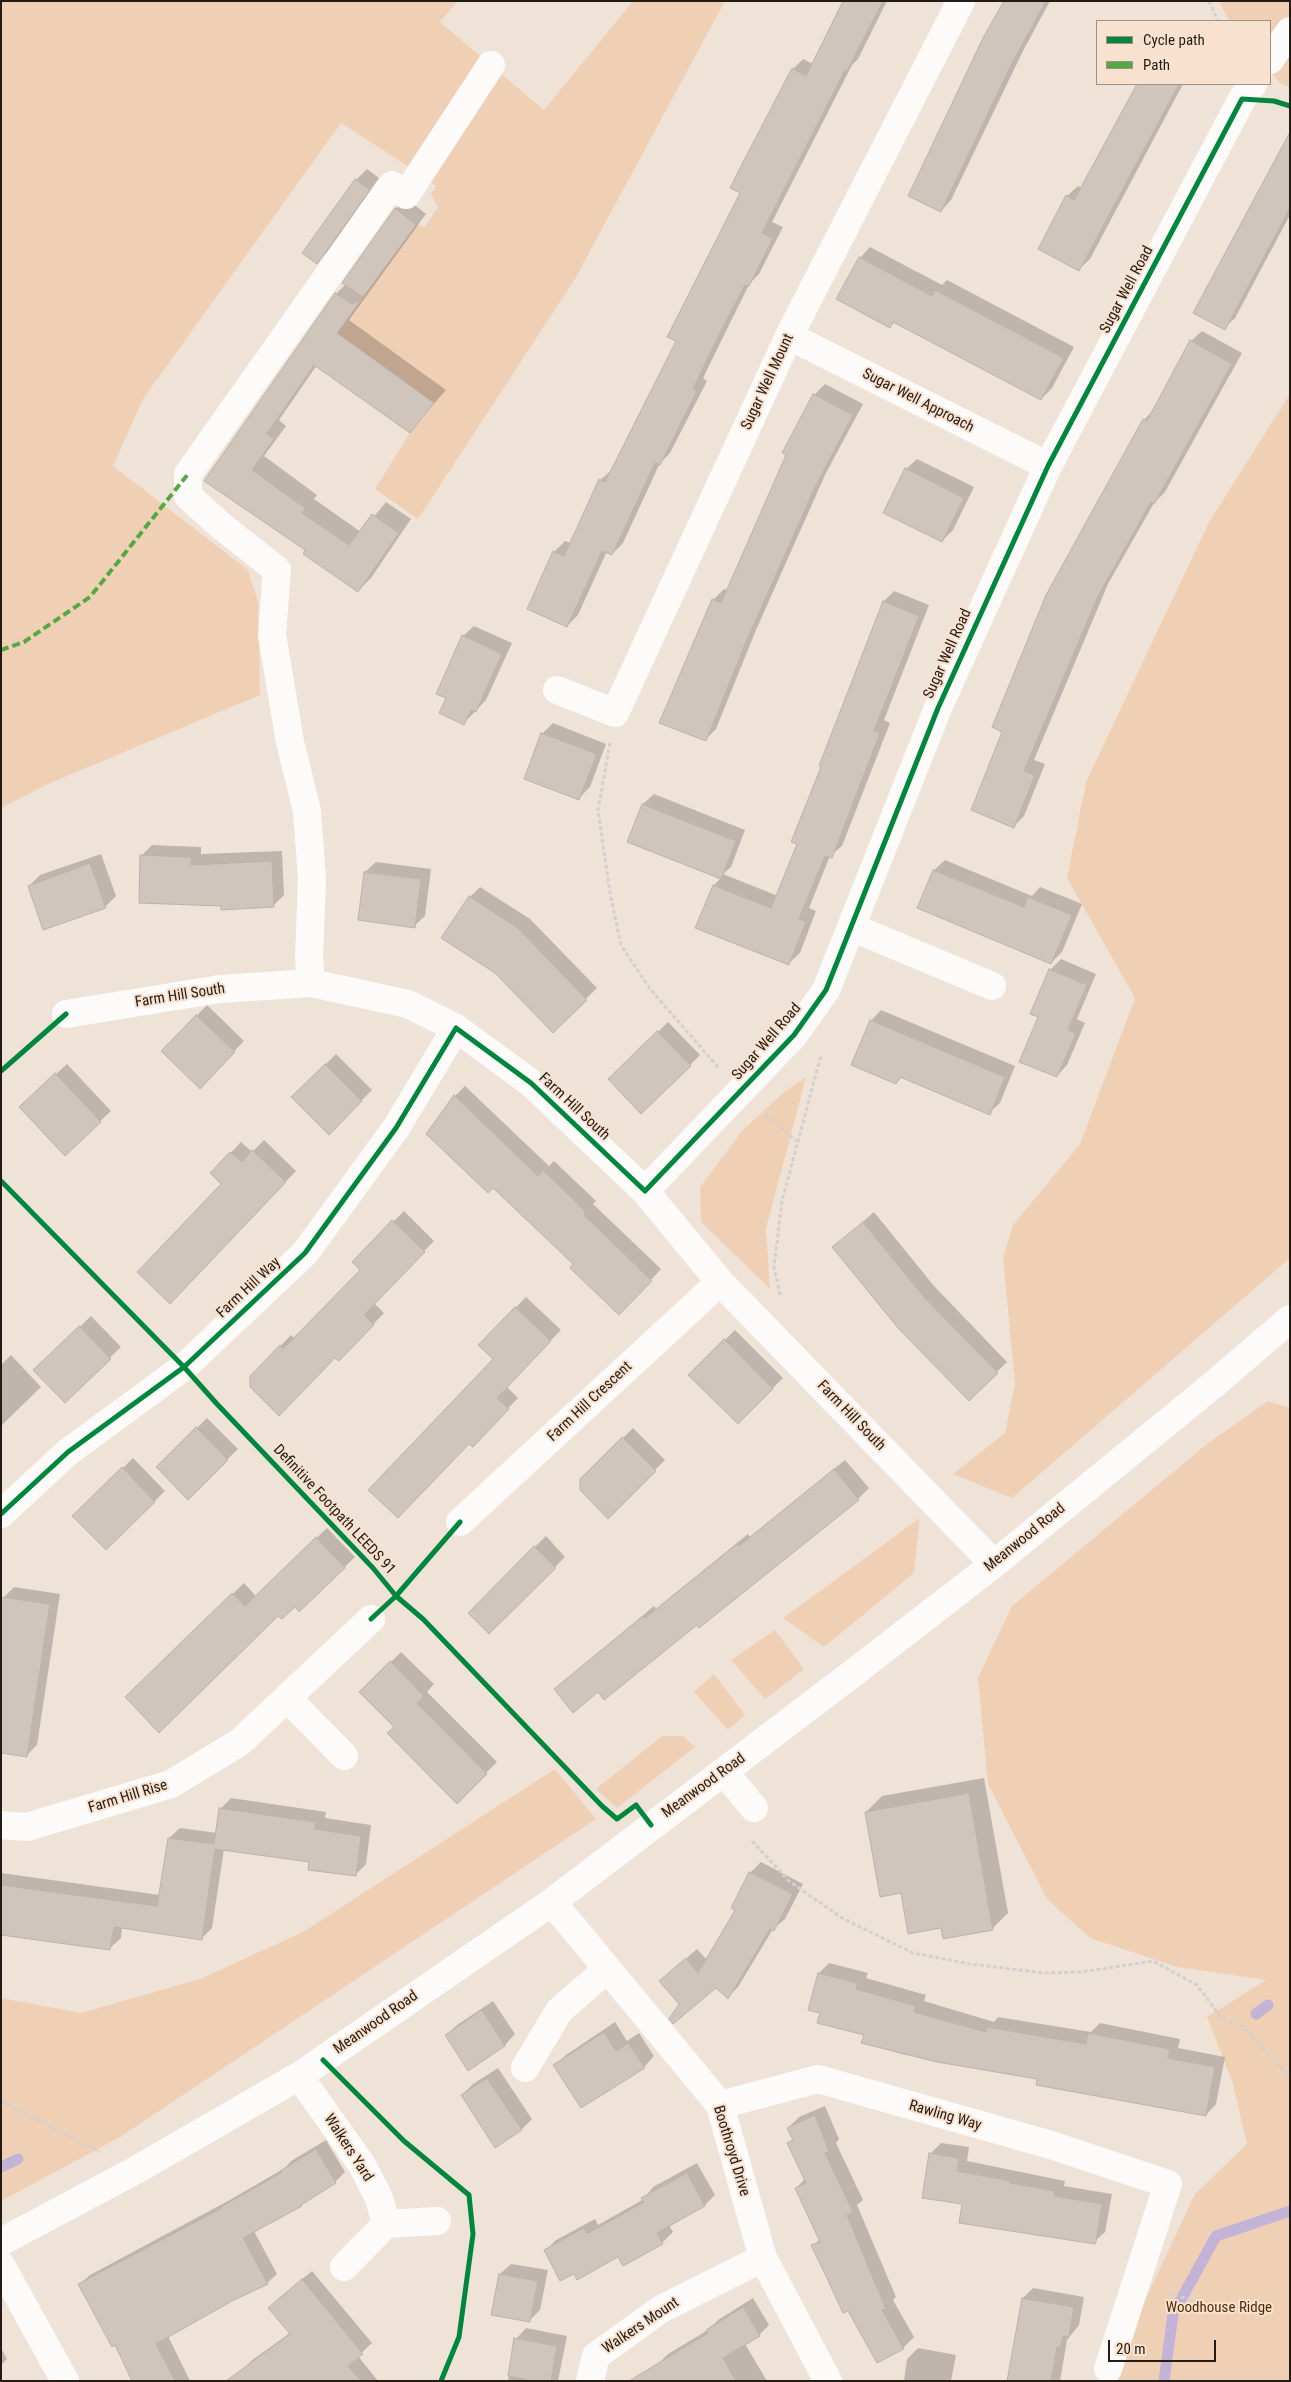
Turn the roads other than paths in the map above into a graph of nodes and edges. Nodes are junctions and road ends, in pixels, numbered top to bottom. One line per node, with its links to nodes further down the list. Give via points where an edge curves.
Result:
1 (961, 1): 6 (street, Sugar Well Mount)
2 (1290, 31): 3 (street)
3 (1271, 59)
4 (491, 65): 10 (street, via 406,195 392,185 188,474 188,496 277,570 272,635 290,742 307,811 312,878)
5 (1248, 92): 7 (street, Sugar Well Road)
6 (789, 336): 7 (street, Sugar Well Approach); 8 (street, Sugar Well Mount, via 615,713)
7 (1048, 466): 9 (street, Sugar Well Road, via 938,708)
8 (557, 690)
9 (851, 927): 11 (street); 14 (street, Sugar Well Road, via 826,990 794,1035)
10 (311, 983): 12 (street, Farm Hill South, via 220,989); 13 (street, Farm Hill South, via 408,1004)
11 (992, 986)
12 (66, 1014)
13 (456, 1028): 14 (street, Farm Hill South, via 530,1083); 17 (street, Farm Hill Way, via 396,1128 305,1253 184,1367 68,1452)
14 (646, 1191): 15 (street, Farm Hill South)
15 (720, 1282): 18 (street, Farm Hill Crescent); 19 (street, Farm Hill South)
16 (1290, 1319): 19 (street, Meanwood Road)
17 (1, 1514)
18 (460, 1522)
19 (994, 1564): 23 (street, Meanwood Road)
20 (371, 1619): 21 (street, Farm Hill Rise)
21 (287, 1698): 22 (street); 25 (street, Farm Hill Rise, via 240,1742 171,1784 27,1827)
22 (344, 1756)
23 (724, 1772): 24 (street); 26 (street, Meanwood Road)
24 (750, 1821)
25 (1, 1825)
26 (552, 1902): 27 (street, Boothroyd Drive); 29 (street, Meanwood Road)
27 (607, 1970): 28 (street, via 559,2011); 30 (street, Boothroyd Drive)
28 (525, 2068)
29 (299, 2076): 32 (street, Walkers Yard, via 362,2165 379,2198); 33 (street, Meanwood Road, via 136,2170)
30 (720, 2105): 34 (street, Boothroyd Drive); 37 (street, Rawling Way, via 818,2079 1051,2145 1168,2184)
31 (437, 2221): 32 (street)
32 (386, 2224): 36 (street)
33 (1, 2242)
34 (762, 2258): 39 (street, Walkers Mount, via 661,2309 596,2356); 40 (street, Boothroyd Drive)
35 (1, 2265): 38 (street)
36 (344, 2267)
37 (1108, 2369)
38 (65, 2381)
39 (590, 2381)
40 (828, 2381)

